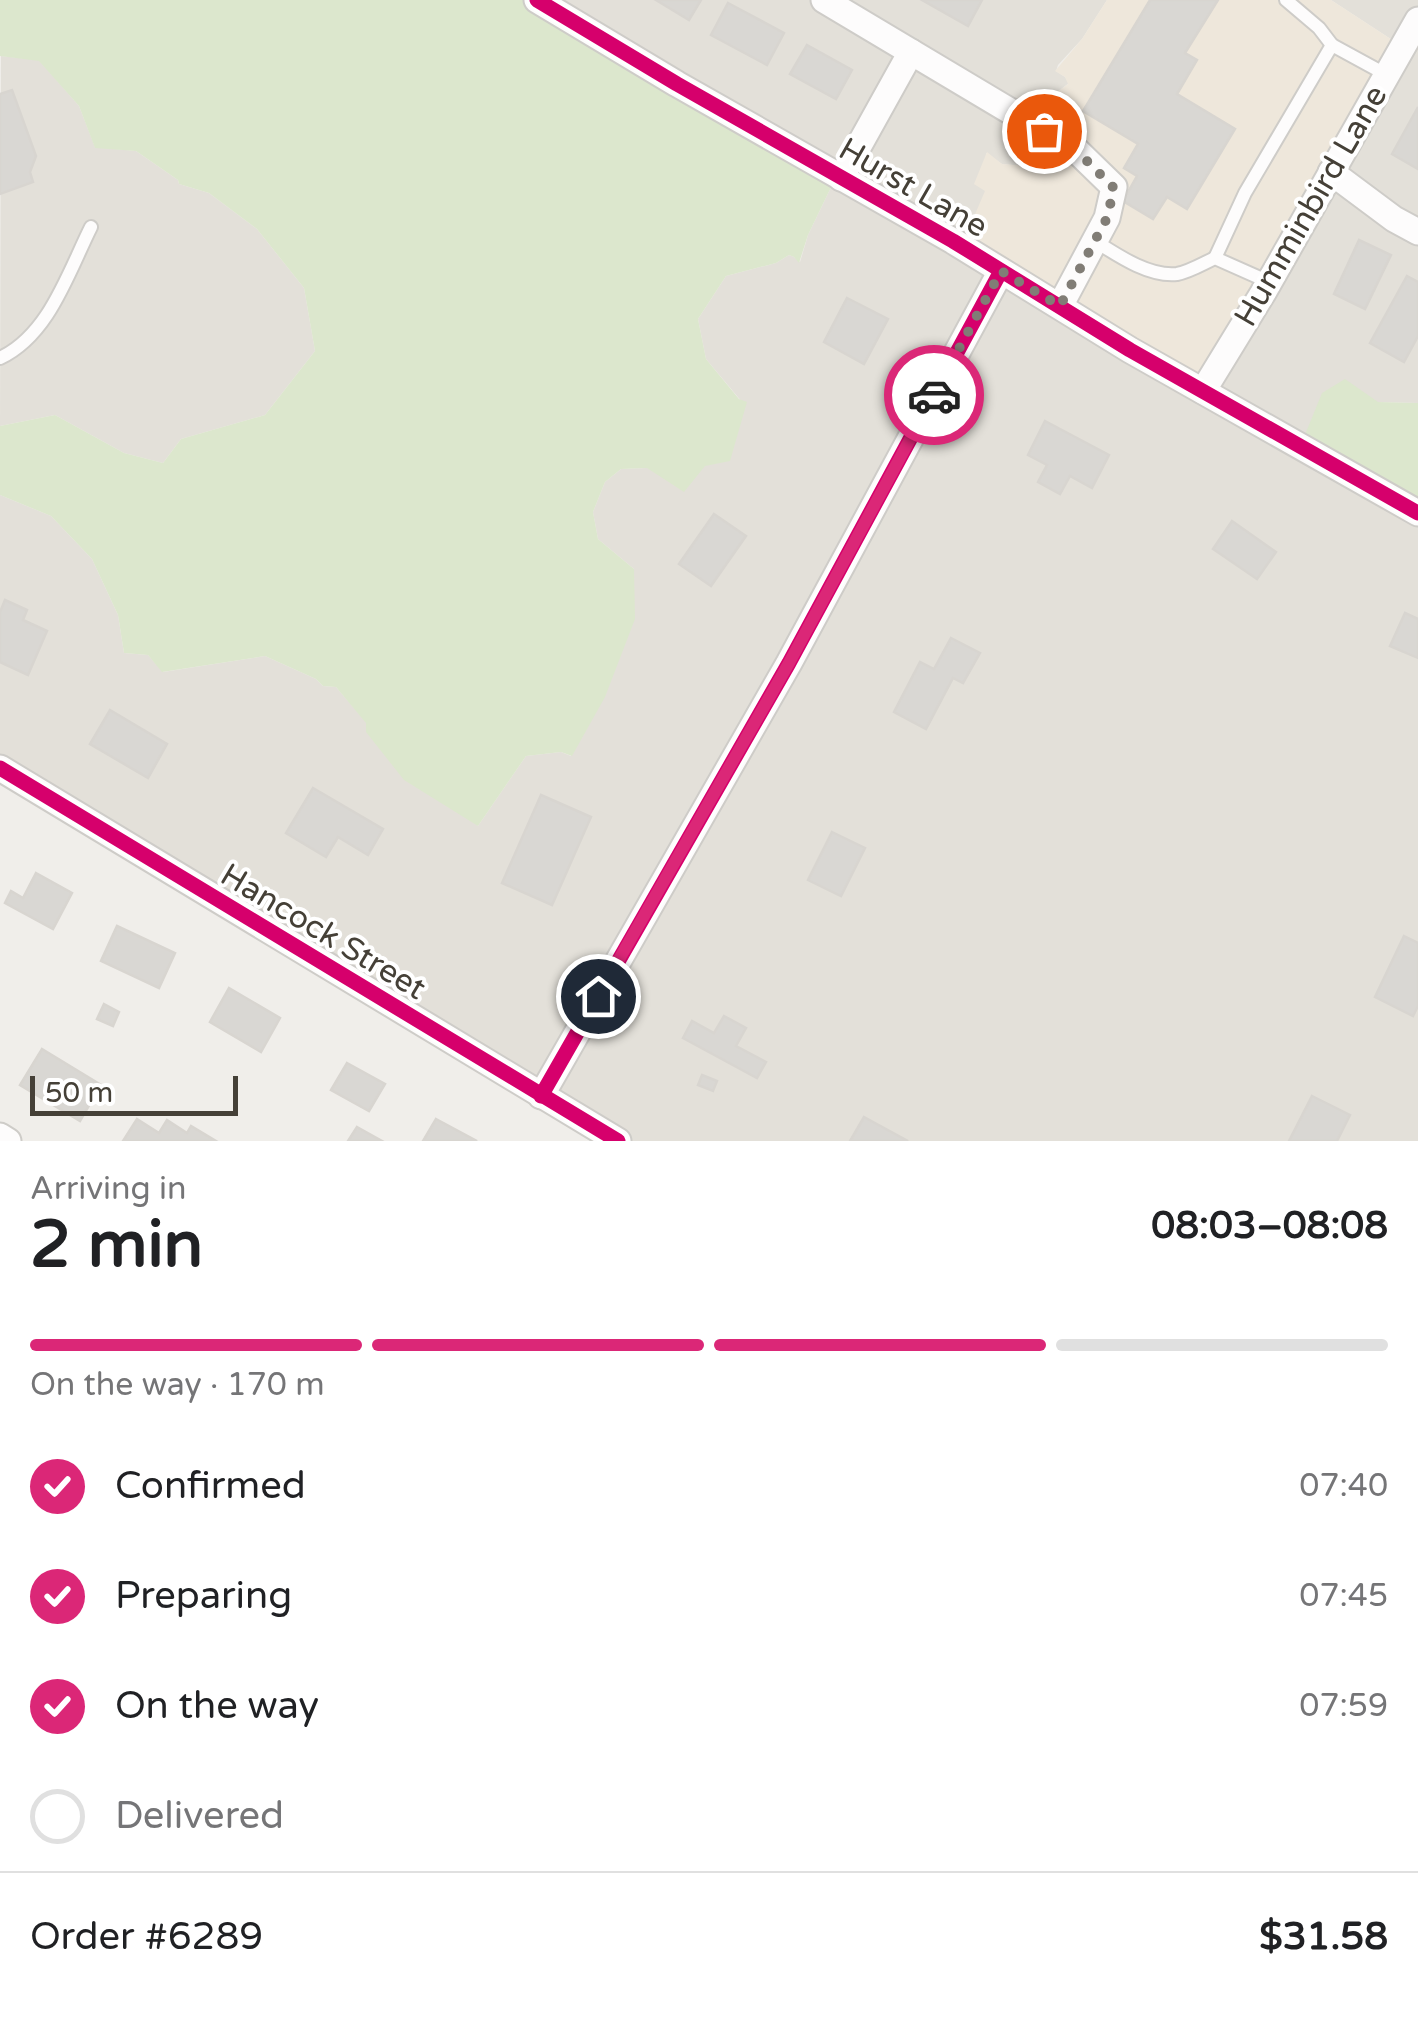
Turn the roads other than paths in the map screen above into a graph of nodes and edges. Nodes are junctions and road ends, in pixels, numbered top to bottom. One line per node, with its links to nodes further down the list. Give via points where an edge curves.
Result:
1 (537, 0): 9 (street, Hurst Lane)
2 (824, 0): 6 (street)
3 (1286, 0): 5 (lane)
4 (1418, 20): 7 (street, Humminbird Lane)
5 (1332, 45): 7 (lane); 13 (lane)
6 (911, 52): 9 (street); 12 (street, via 1077,151 1114,188)
7 (1386, 75): 8 (street, Humminbird Lane)
8 (1331, 172): 11 (street); 15 (street, Humminbird Lane)
9 (842, 178): 14 (street, Hurst Lane)
10 (92, 227): 17 (lane, via 44,321)
11 (1418, 232)
12 (1095, 241): 13 (lane, via 1130,264 1177,274); 16 (street)
13 (1215, 258): 15 (lane)
14 (1001, 271): 16 (street, Hurst Lane); 21 (street, via 779,680)
15 (1269, 282): 18 (street, Humminbird Lane)
16 (1060, 306): 18 (street, Hurst Lane)
17 (0, 358)
18 (1203, 391): 19 (street, Hurst Lane)
19 (1418, 512)
20 (0, 768): 21 (street, Hancock Street)
21 (541, 1096): 24 (street, Hancock Street)
22 (0, 1136): 23 (street)
23 (8, 1141)
24 (618, 1141)

